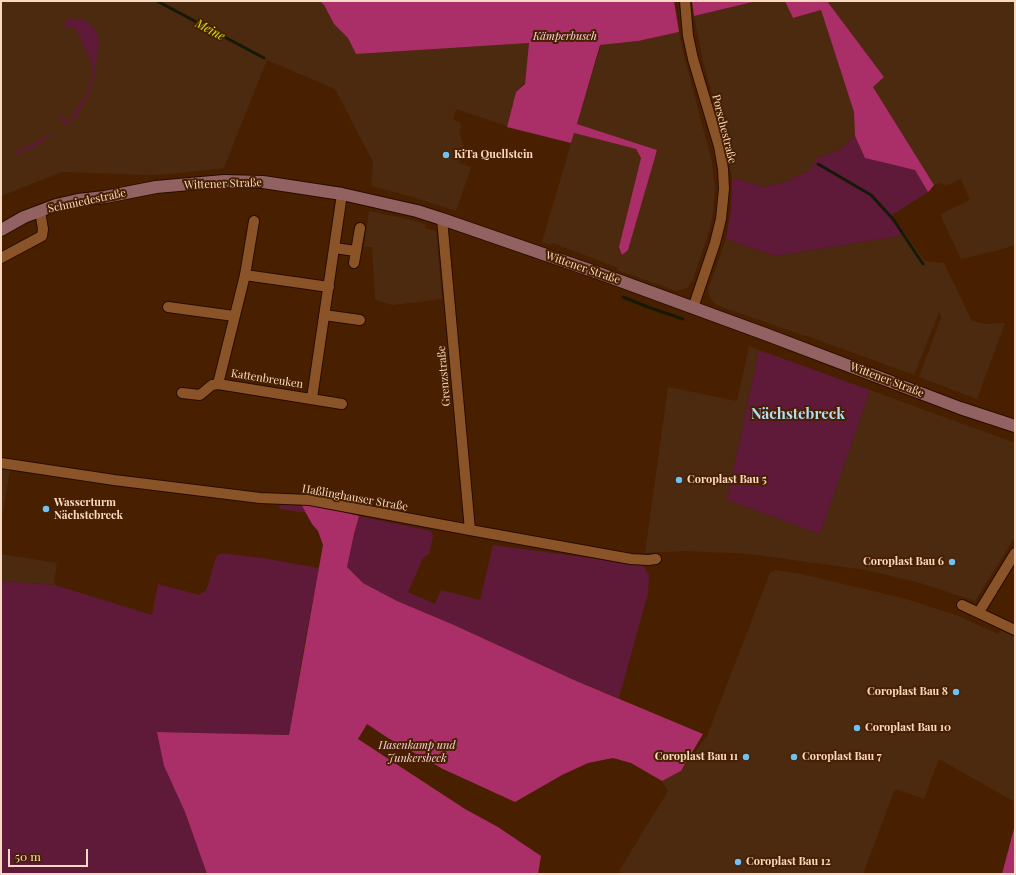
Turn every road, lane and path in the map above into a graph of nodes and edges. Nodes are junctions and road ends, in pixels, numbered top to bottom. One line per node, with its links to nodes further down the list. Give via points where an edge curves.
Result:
1 (685, 1): 16 (street, Porschestraße, via 693,59 719,146 724,189 715,243)
2 (135, 191): 3 (main road, Wittener Straße, via 208,182 250,181); 4 (main road, Schmiedestraße, via 62,204)
3 (342, 194): 5 (main road, Wittener Straße); 9 (street, Kattenbreuken)
4 (40, 211): 8 (main road, Schmiedestraße); 11 (street, Schmiedestraße, via 42,236)
5 (442, 219): 16 (main road, Wittener Straße); 26 (street, Grenzstraße)
6 (254, 221): 13 (street, Kattenbreuken)
7 (360, 228): 10 (street)
8 (1, 230)
9 (334, 248): 10 (street); 14 (street, Kattenbreuken)
10 (356, 251): 12 (street)
11 (1, 258)
12 (354, 263)
13 (245, 275): 14 (street); 18 (street, Kattenbreuken)
14 (329, 287): 17 (street, Kattenbreuken)
15 (168, 307): 18 (street)
16 (693, 308): 24 (main road, Wittener Straße, via 960,408)
17 (324, 315): 19 (street); 22 (street, Kattenbreuken)
18 (234, 316): 20 (street, Kattenbreuken)
19 (360, 320)
20 (218, 384): 21 (street, Kattenbreuken, via 212,384 200,395); 22 (street, Kattenbreuken)
21 (182, 393)
22 (312, 398): 23 (street, Kattenbreuken)
23 (342, 404)
24 (1015, 426)
25 (1, 464): 26 (street, Haßlinghauser Straße, via 260,498 310,500)
26 (470, 530): 28 (street, Haßlinghauser Straße, via 631,559)
27 (1015, 553): 30 (street)
28 (656, 559)
29 (962, 605): 30 (street)
30 (979, 612): 31 (street)
31 (1015, 630)

